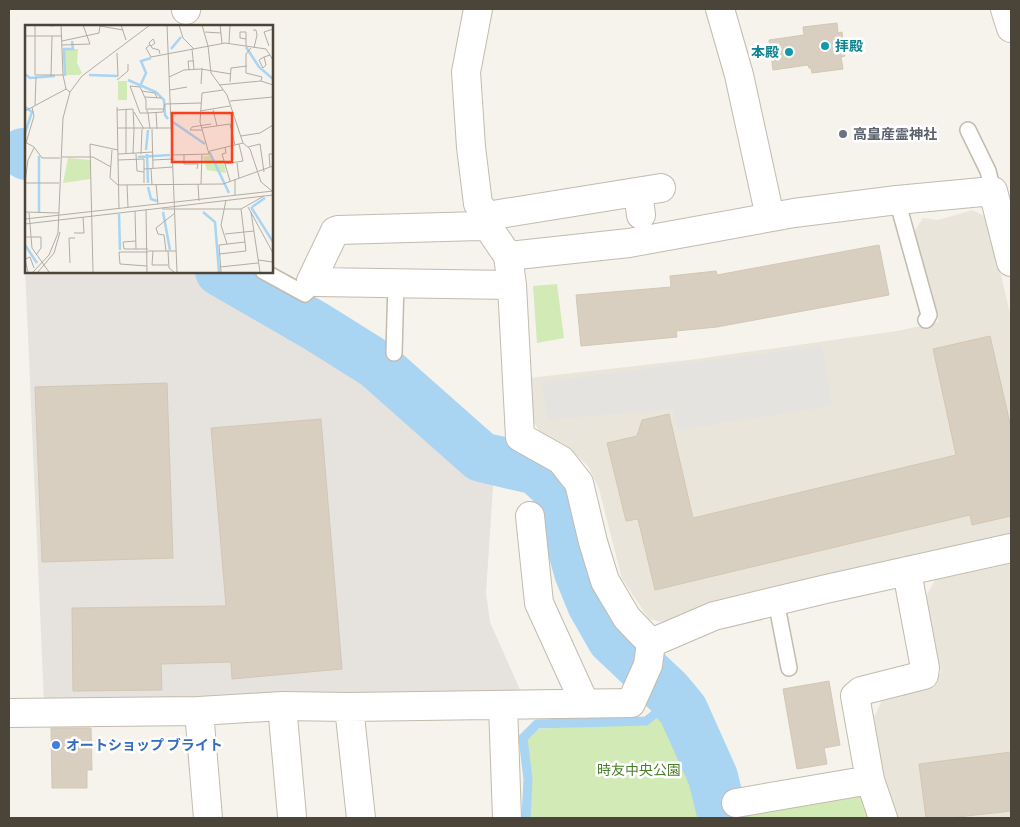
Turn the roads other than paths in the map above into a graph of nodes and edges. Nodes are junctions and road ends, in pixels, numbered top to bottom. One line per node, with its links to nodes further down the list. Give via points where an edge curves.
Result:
1 (478, 9): 10 (street, via 466,72 472,156 478,204 485,213)
2 (720, 9): 9 (street, via 739,75)
3 (1005, 9): 4 (street)
4 (1011, 28)
5 (968, 130): 8 (lane)
6 (647, 198): 10 (street, via 493,215)
7 (897, 200): 8 (street); 9 (street); 17 (lane, via 929,315)
8 (1001, 200): 12 (street)
9 (770, 217): 11 (street, via 629,243)
10 (484, 221): 11 (street); 14 (street, via 480,226 335,231 311,281)
11 (508, 256): 16 (street)
12 (1011, 262)
13 (265, 272): 14 (lane, via 306,294)
14 (317, 282): 15 (street)
15 (396, 282): 16 (street); 18 (lane)
16 (512, 285): 23 (street, via 520,437 561,460 579,483 605,581 627,618)
17 (926, 320)
18 (394, 353)
19 (530, 516): 25 (street, via 539,603)
20 (1011, 548): 21 (street)
21 (907, 572): 22 (street); 31 (street, via 924,675 861,691 855,696)
22 (776, 601): 23 (street, via 714,616); 24 (lane)
23 (651, 643): 25 (street, via 648,665 631,704)
24 (789, 668)
25 (585, 704): 26 (street)
26 (503, 705): 28 (street); 36 (street)
27 (282, 706): 28 (street); 29 (street); 33 (street)
28 (349, 707): 35 (street)
29 (199, 711): 30 (street); 34 (street)
30 (9, 713)
31 (870, 780): 32 (street); 37 (street)
32 (736, 803)
33 (292, 816)
34 (208, 818)
35 (361, 818)
36 (508, 818)
37 (883, 818)

